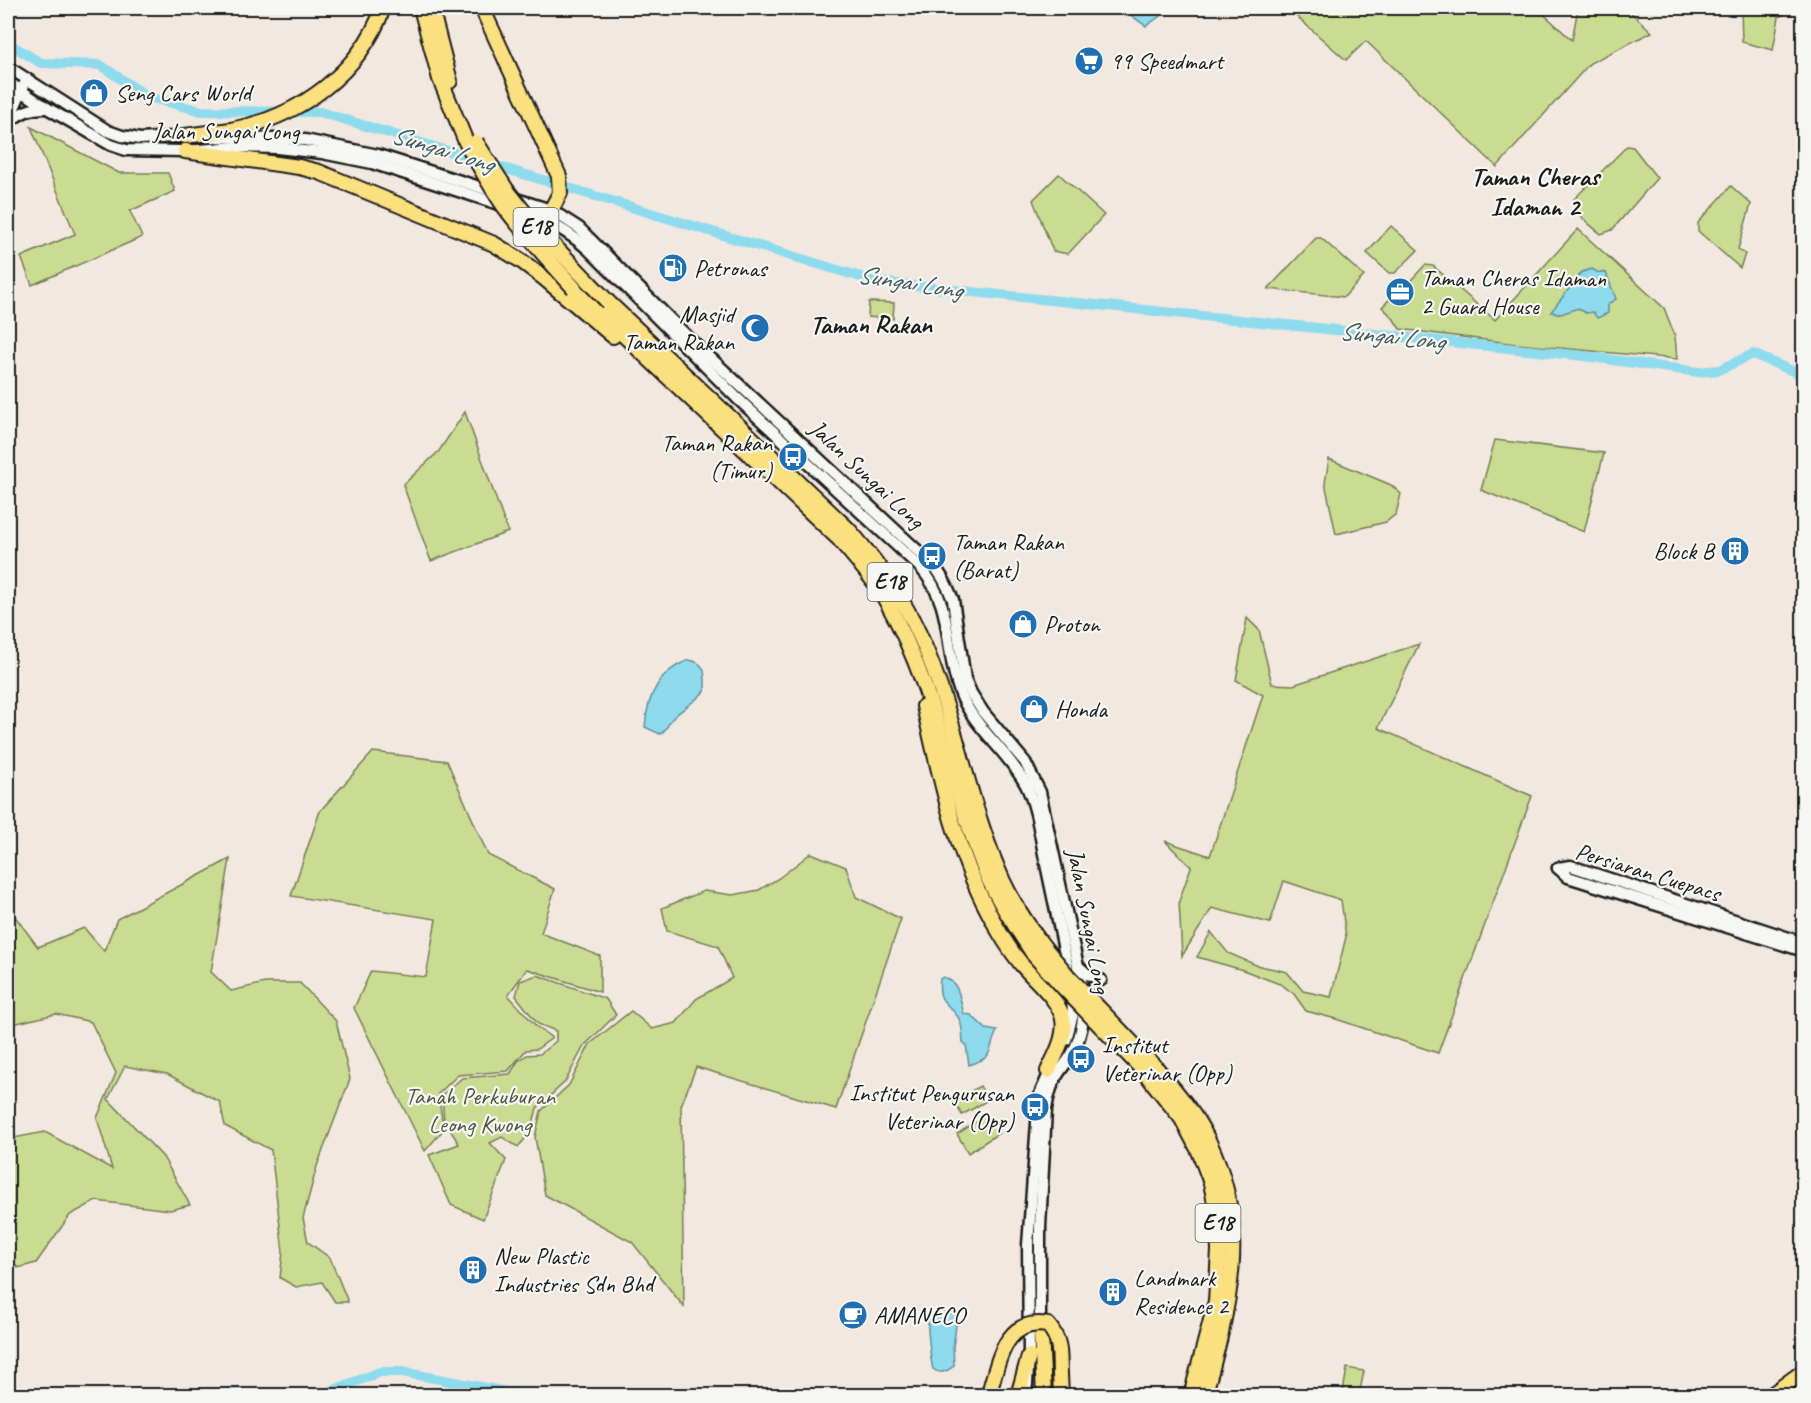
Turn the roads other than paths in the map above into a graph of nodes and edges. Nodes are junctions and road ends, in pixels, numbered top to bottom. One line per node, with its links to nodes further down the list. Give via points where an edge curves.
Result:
1 (383, 8): 10 (highway, via 364,46 346,69 314,97 282,114 232,129)
2 (421, 8): 11 (highway, E18, via 440,79)
3 (432, 8): 11 (highway, E18, via 449,79)
4 (482, 8): 13 (highway, via 559,176 560,193)
5 (8, 67): 6 (street, Jalan Sungai Long)
6 (22, 77): 7 (street); 10 (street, Jalan Sungai Long, via 108,131 140,139)
7 (12, 88): 8 (street, Jalan Sungai Long); 9 (street)
8 (47, 108): 9 (street, via 34,107); 12 (street, Jalan Sungai Long, via 126,150)
9 (8, 122)
10 (186, 136): 13 (street, Jalan Sungai Long, via 305,140 378,155)
11 (471, 142): 14 (highway, E18, bridge, via 487,181 531,241 574,288); 17 (highway, E18, bridge, via 536,227 608,302 847,528 897,592 942,692 998,871)
12 (185, 151): 13 (street, Jalan Sungai Long, via 238,147 322,153 372,163); 14 (highway, via 319,172 484,240 520,260)
13 (549, 215): 19 (street, Jalan Sungai Long, via 579,228 591,238 689,338 943,577 953,600 970,693 1025,762 1040,792); 21 (street, Jalan Sungai Long, via 933,581 943,604 961,695 1017,769 1035,809 1072,991 1069,1032)
14 (657, 366): 15 (highway, E18, via 839,539 887,601)
15 (904, 635): 17 (highway, E18, via 930,699 987,874 1004,909); 21 (highway, via 964,859 1002,936 1062,1015 1063,1038)
16 (1803, 943): 18 (street, Persiaran Cuepacs, via 1571,866 1558,868 1568,877)
17 (1038, 951): 31 (highway, E18, bridge, via 1064,988 1142,1069 1182,1119 1211,1183 1219,1251 1216,1301); 32 (highway, E18, bridge, via 1068,976 1157,1069 1191,1112 1219,1164 1232,1222 1231,1287)
18 (1803, 951)
19 (1078, 966): 20 (street, Jalan Sungai Long); 20 (street, via 1101,980)
20 (1083, 994): 22 (street, Jalan Sungai Long, via 1082,1030 1074,1052 1056,1076 1046,1109 1040,1227)
21 (1048, 1071): 23 (street, Jalan Sungai Long, via 1038,1108 1028,1245)
22 (1041, 1331): 28 (street, Jalan Sungai Long); 29 (highway)
23 (1029, 1356): 26 (highway); 27 (street, Jalan Sungai Long)
24 (1803, 1371): 33 (highway)
25 (988, 1395): 30 (highway, bridge, via 1006,1342 1013,1331 1028,1324 1048,1325 1059,1341)
26 (1018, 1395)
27 (1026, 1395)
28 (1037, 1395)
29 (1044, 1395)
30 (1061, 1395)
31 (1191, 1395)
32 (1204, 1395)
33 (1770, 1395)

